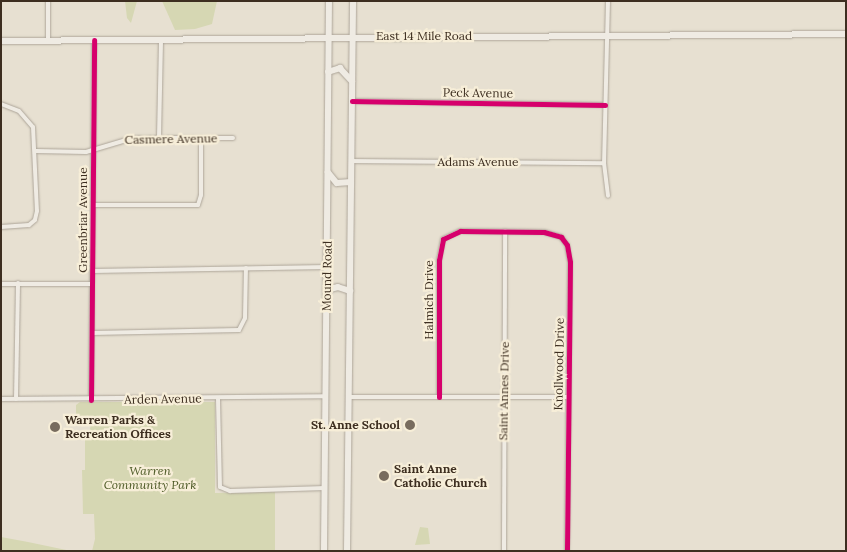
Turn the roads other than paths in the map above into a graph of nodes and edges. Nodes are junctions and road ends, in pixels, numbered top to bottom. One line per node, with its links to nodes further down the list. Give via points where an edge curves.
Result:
1 (48, 1): 10 (street)
2 (329, 1): 8 (main road, Mound Road)
3 (353, 1): 7 (main road, Mound Road)
4 (608, 1): 6 (street)
5 (846, 34): 6 (main road, East 14 Mile Road)
6 (606, 35): 7 (main road, East 14 Mile Road, via 562,38); 17 (street)
7 (352, 36): 8 (main road, East 14 Mile Road); 14 (main road, Mound Road)
8 (329, 37): 9 (main road, East 14 Mile Road); 13 (main road, Mound Road)
9 (161, 39): 11 (main road, East 14 Mile Road); 18 (street)
10 (48, 40): 11 (main road, East 14 Mile Road); 12 (main road, East 14 Mile Road)
11 (94, 40): 21 (street, Greenbriar Avenue)
12 (1, 41)
13 (328, 72): 14 (main road, via 340,68); 25 (main road, Mound Road)
14 (352, 80): 15 (main road, Mound Road)
15 (352, 102): 17 (street, Peck Avenue); 23 (main road, Mound Road)
16 (1, 104): 22 (street, via 13,108 28,120 35,134)
17 (605, 105): 24 (street)
18 (159, 138): 20 (street, Casmere Avenue); 21 (street, Casmere Avenue, via 122,139)
19 (233, 138): 20 (street, Casmere Avenue)
20 (200, 139): 28 (street, via 201,195 198,205)
21 (93, 149): 22 (street, Casmere Avenue); 28 (street, Greenbriar Avenue)
22 (36, 151): 29 (street, via 35,220 25,226)
23 (351, 162): 24 (street, Adams Avenue); 26 (main road, Mound Road)
24 (604, 163): 27 (street)
25 (328, 172): 26 (main road, via 337,183); 31 (main road, Mound Road)
26 (351, 182): 38 (main road, Mound Road)
27 (608, 196)
28 (93, 205): 33 (street, Greenbriar Avenue)
29 (1, 227)
30 (505, 231): 41 (street, Halmich Drive, via 454,232 440,244); 43 (street, Saint Annes Drive); 44 (street, Knollwood Drive, via 552,233 568,245)
31 (327, 267): 32 (street); 37 (main road, Mound Road)
32 (246, 268): 33 (street); 39 (street, via 245,318 240,330)
33 (93, 271): 36 (street, Greenbriar Avenue)
34 (1, 284): 35 (street)
35 (18, 284): 36 (street); 46 (street)
36 (92, 284): 39 (street, Greenbriar Avenue)
37 (326, 290): 38 (main road, via 338,287); 40 (main road, Mound Road)
38 (350, 291): 42 (main road, Mound Road)
39 (92, 333): 48 (street, Greenbriar Avenue)
40 (325, 396): 47 (street, Arden Avenue); 49 (main road, Mound Road)
41 (439, 396): 42 (street); 43 (street)
42 (349, 397): 51 (main road, Mound Road)
43 (504, 397): 44 (street); 52 (street, Saint Annes Drive)
44 (568, 397): 53 (street, Knollwood Drive)
45 (1, 399): 46 (street, Arden Avenue)
46 (16, 399): 48 (street, Arden Avenue)
47 (218, 399): 48 (street, Arden Avenue); 49 (street, via 220,487 230,491)
48 (91, 400)
49 (324, 488): 50 (main road, Mound Road)
50 (324, 551)
51 (348, 551)
52 (504, 551)
53 (567, 551)

